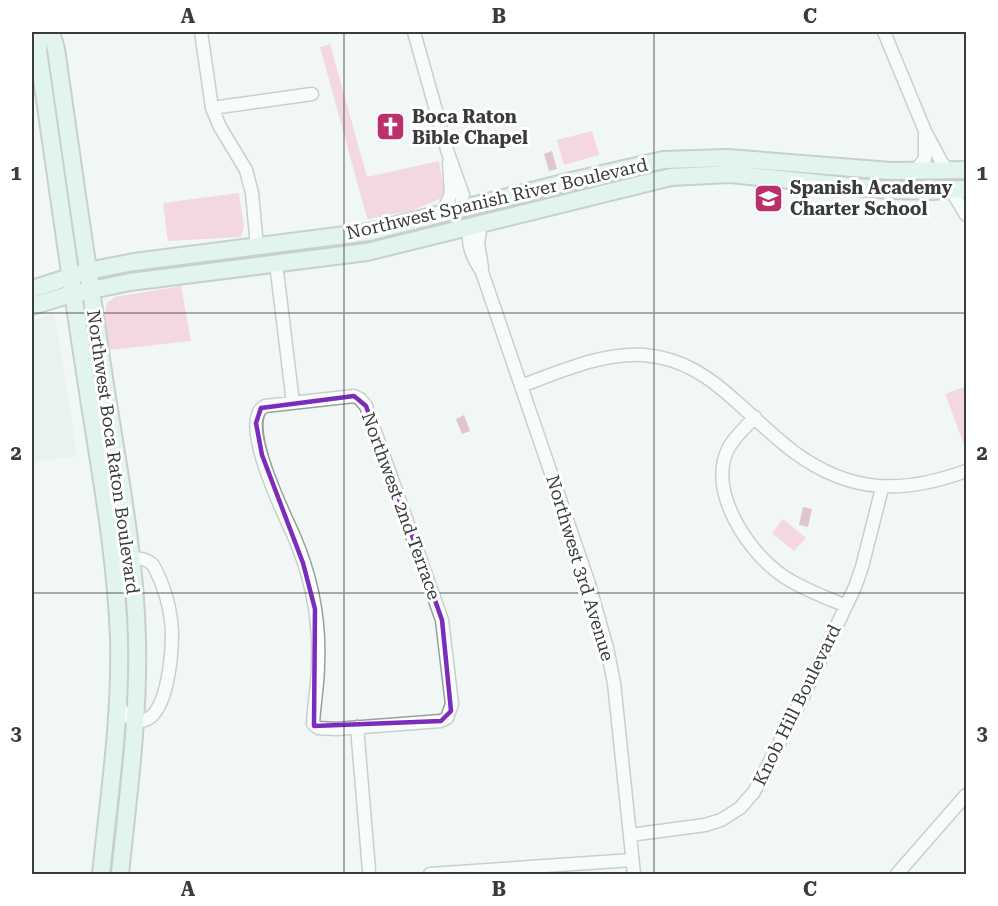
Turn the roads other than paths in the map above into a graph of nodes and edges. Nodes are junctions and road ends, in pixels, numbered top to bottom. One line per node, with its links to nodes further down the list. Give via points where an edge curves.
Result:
1 (38, 32): 24 (main road, Northwest Boca Raton Boulevard)
2 (51, 32): 23 (main road, Northwest Boca Raton Boulevard)
3 (201, 32): 7 (street)
4 (414, 32): 9 (street)
5 (884, 32): 8 (street)
6 (312, 94): 7 (street)
7 (212, 108): 20 (street, via 246,170)
8 (925, 131): 11 (street, via 942,163); 12 (street, via 925,159)
9 (448, 153): 16 (street, via 463,195); 17 (street, via 451,194)
10 (674, 159): 12 (main road, Northwest Spanish River Boulevard, via 728,158); 13 (main road, Northwest Spanish River Boulevard); 15 (main road)
11 (958, 171): 12 (main road, Northwest Spanish River Boulevard)
12 (914, 172)
13 (567, 182): 16 (main road, Northwest Spanish River Boulevard); 19 (main road, via 542,197 484,213)
14 (958, 190): 15 (main road, Northwest Spanish River Boulevard, via 887,190 702,174 655,180); 18 (street)
15 (584, 198): 19 (main road, Northwest Spanish River Boulevard)
16 (460, 209): 17 (main road, Northwest Spanish River Boulevard); 21 (main road, via 447,222 390,238)
17 (442, 214): 20 (main road, Northwest Spanish River Boulevard, via 361,233)
18 (966, 215)
19 (476, 225): 21 (main road, Northwest Spanish River Boulevard); 29 (street, Northwest 3rd Avenue, via 469,243)
20 (257, 246): 23 (main road, Northwest Spanish River Boulevard)
21 (363, 252): 22 (main road, Northwest Spanish River Boulevard)
22 (276, 263): 26 (main road, Northwest Spanish River Boulevard); 30 (street)
23 (88, 271): 24 (main road, Northwest Spanish River Boulevard); 26 (main road, Northwest Boca Raton Boulevard)
24 (70, 276): 25 (main road, Northwest Spanish River Boulevard); 27 (main road, Northwest Boca Raton Boulevard)
25 (32, 289)
26 (90, 290): 27 (main road, Northwest Spanish River Boulevard); 34 (main road, Northwest Boca Raton Boulevard)
27 (72, 294): 28 (main road, Northwest Spanish River Boulevard); 35 (main road, Northwest Boca Raton Boulevard)
28 (32, 306)
29 (521, 386): 31 (street, via 612,357 655,356 707,376); 41 (street, Northwest 3rd Avenue, via 607,648)
30 (293, 402): 39 (street, Northwest 2nd Terrace, via 261,408 257,437 310,582 319,641 314,726); 39 (street, Northwest 2nd Terrace, via 354,396 366,406 442,620 452,705 447,718 428,723)
31 (755, 417): 33 (street, via 816,466); 36 (street, via 729,448 723,467 724,490 740,529 760,557 777,572)
32 (966, 471): 33 (street, via 932,482)
33 (882, 488): 36 (street, Knob Hill Boulevard, via 862,567)
34 (131, 559): 35 (street); 38 (main road, Northwest Boca Raton Boulevard, via 137,639); 38 (street, via 143,559 153,565 172,633 168,678 159,708 146,720)
35 (115, 574): 37 (main road, Northwest Boca Raton Boulevard)
36 (846, 606): 41 (street, Knob Hill Boulevard, via 748,800 732,814 708,824)
37 (118, 704): 38 (street); 44 (main road, Northwest Boca Raton Boulevard)
38 (135, 721): 45 (main road, Northwest Boca Raton Boulevard)
39 (357, 727): 43 (street)
40 (966, 795): 48 (street)
41 (630, 835): 42 (street, Northwest 3rd Avenue)
42 (632, 860): 46 (street); 47 (street, Northwest 3rd Avenue)
43 (370, 873)
44 (101, 874)
45 (120, 874)
46 (430, 874)
47 (634, 874)
48 (897, 874)

